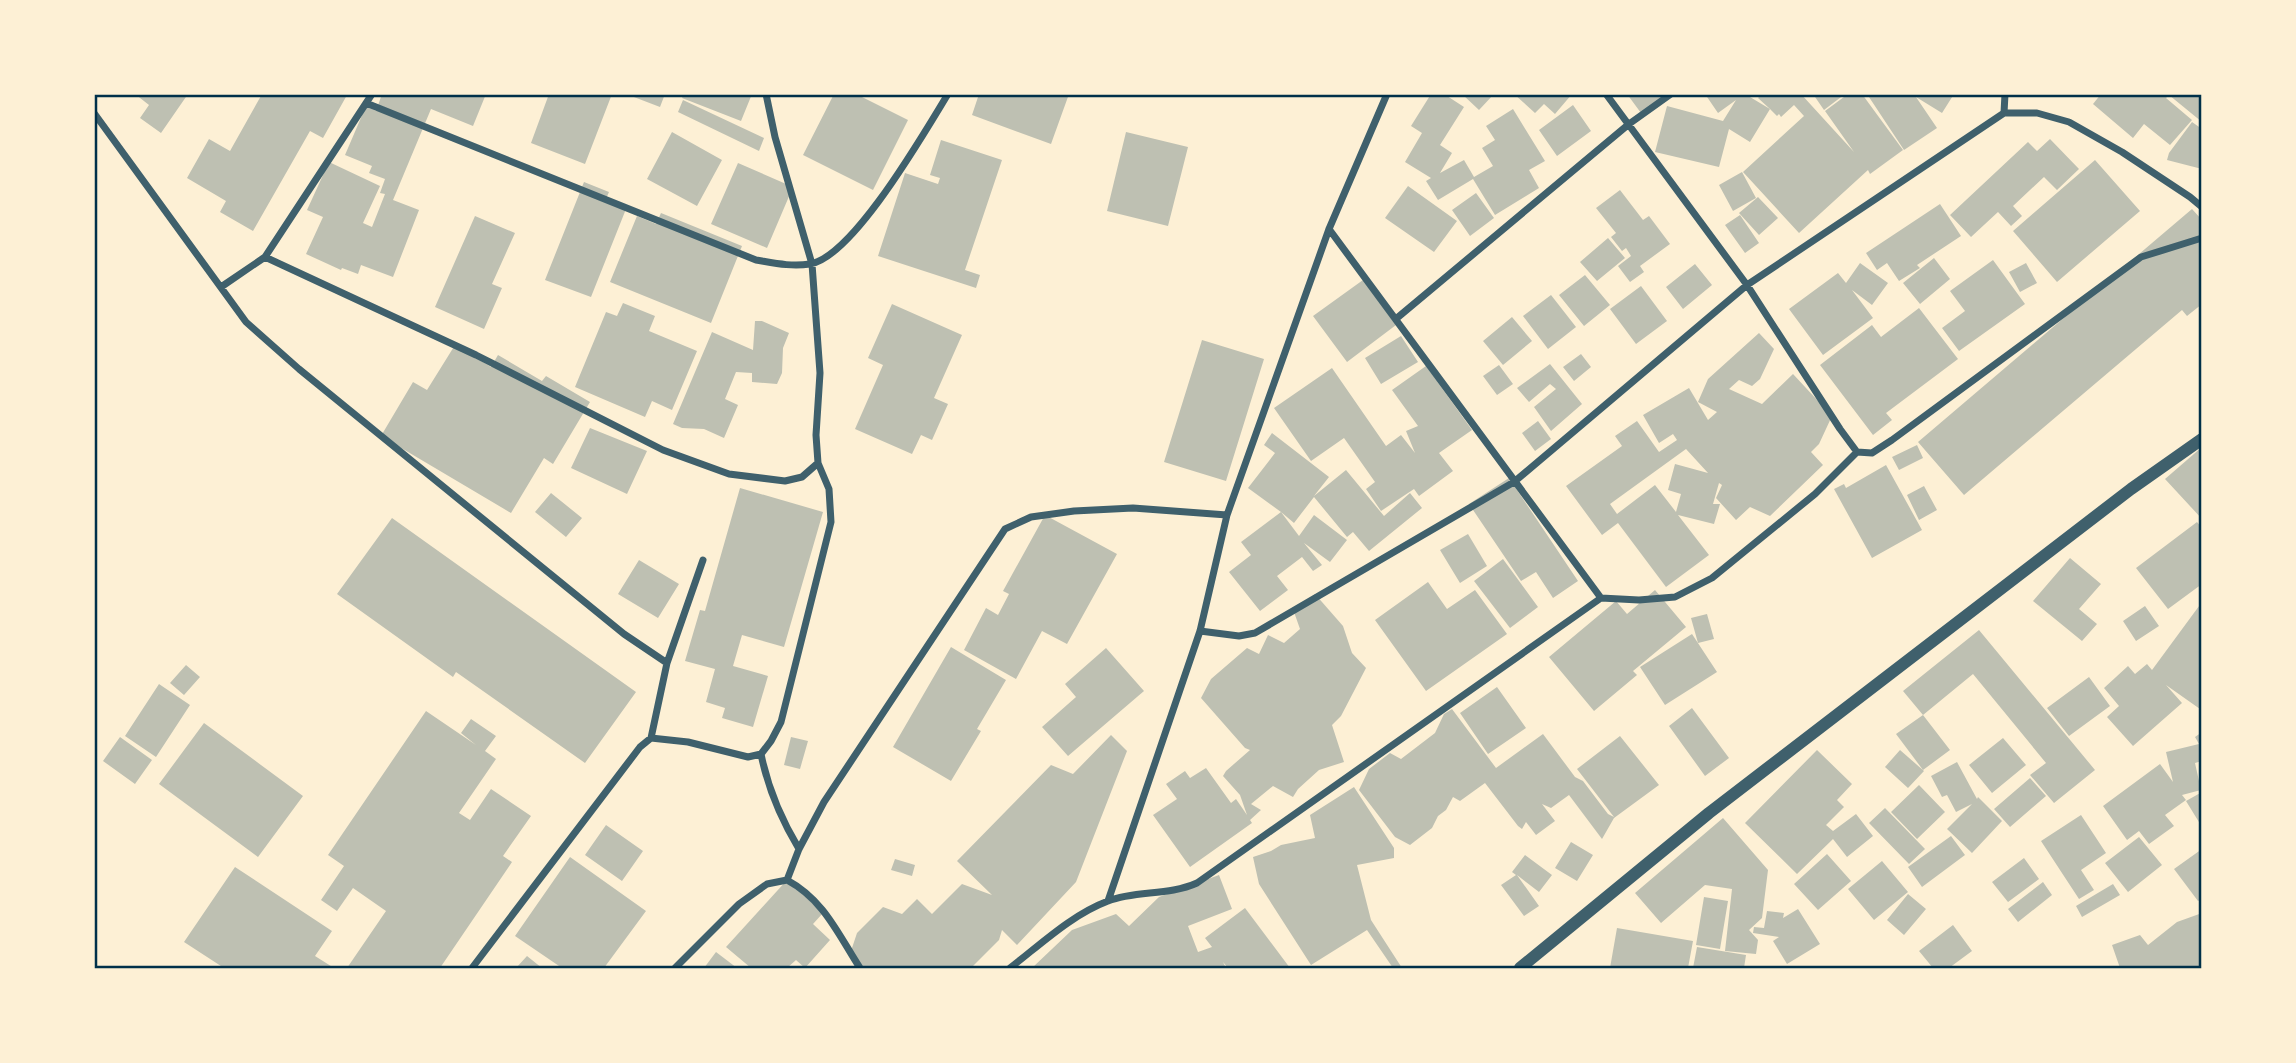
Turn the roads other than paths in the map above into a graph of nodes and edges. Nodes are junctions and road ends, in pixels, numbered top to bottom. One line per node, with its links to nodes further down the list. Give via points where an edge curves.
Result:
1 (372, 94): 8 (street)
2 (766, 94): 16 (street)
3 (948, 94): 16 (street, via 859,228 838,249)
4 (1387, 94): 13 (street)
5 (1606, 94): 11 (street)
6 (1671, 94): 11 (street)
7 (2005, 94): 10 (street)
8 (366, 103): 15 (street); 16 (street, via 756,260)
9 (94, 113): 18 (street)
10 (2004, 113): 12 (street, via 2037,113 2069,122); 17 (street)
11 (1629, 124): 17 (street); 19 (street)
12 (2202, 207)
13 (1329, 229): 19 (street); 24 (street)
14 (2202, 238): 21 (street, via 2141,257 1892,440 1872,453)
15 (265, 257): 18 (street); 22 (street, via 476,355 663,450 752,479 802,477)
16 (812, 264): 22 (street, via 820,373)
17 (1747, 285): 21 (street); 23 (street)
18 (221, 287): 28 (street, via 246,322 299,369 624,634)
19 (1397, 318): 23 (street)
20 (2202, 439): 38 (street, via 1709,813)
21 (1857, 452): 26 (street, via 1815,494 1712,578 1675,597)
22 (818, 463): 30 (street, via 829,489 831,522 781,722)
23 (1514, 482): 26 (street); 27 (street, via 1255,633 1239,636)
24 (1227, 515): 27 (street); 31 (street, via 1133,508 1074,511 1031,517 1005,529 824,802)
25 (703, 560): 28 (street)
26 (1601, 598): 33 (street, via 1197,883 1182,890)
27 (1200, 631): 33 (street)
28 (667, 663): 29 (street)
29 (651, 738): 30 (street, via 748,757); 34 (street)
30 (761, 754): 31 (street, via 765,778)
31 (799, 849): 32 (street)
32 (788, 880): 35 (street, via 767,884 739,904); 36 (street, via 818,902)
33 (1108, 901): 37 (street, via 1063,927)
34 (472, 968)
35 (675, 968)
36 (860, 968)
37 (1010, 968)
38 (1520, 968)

